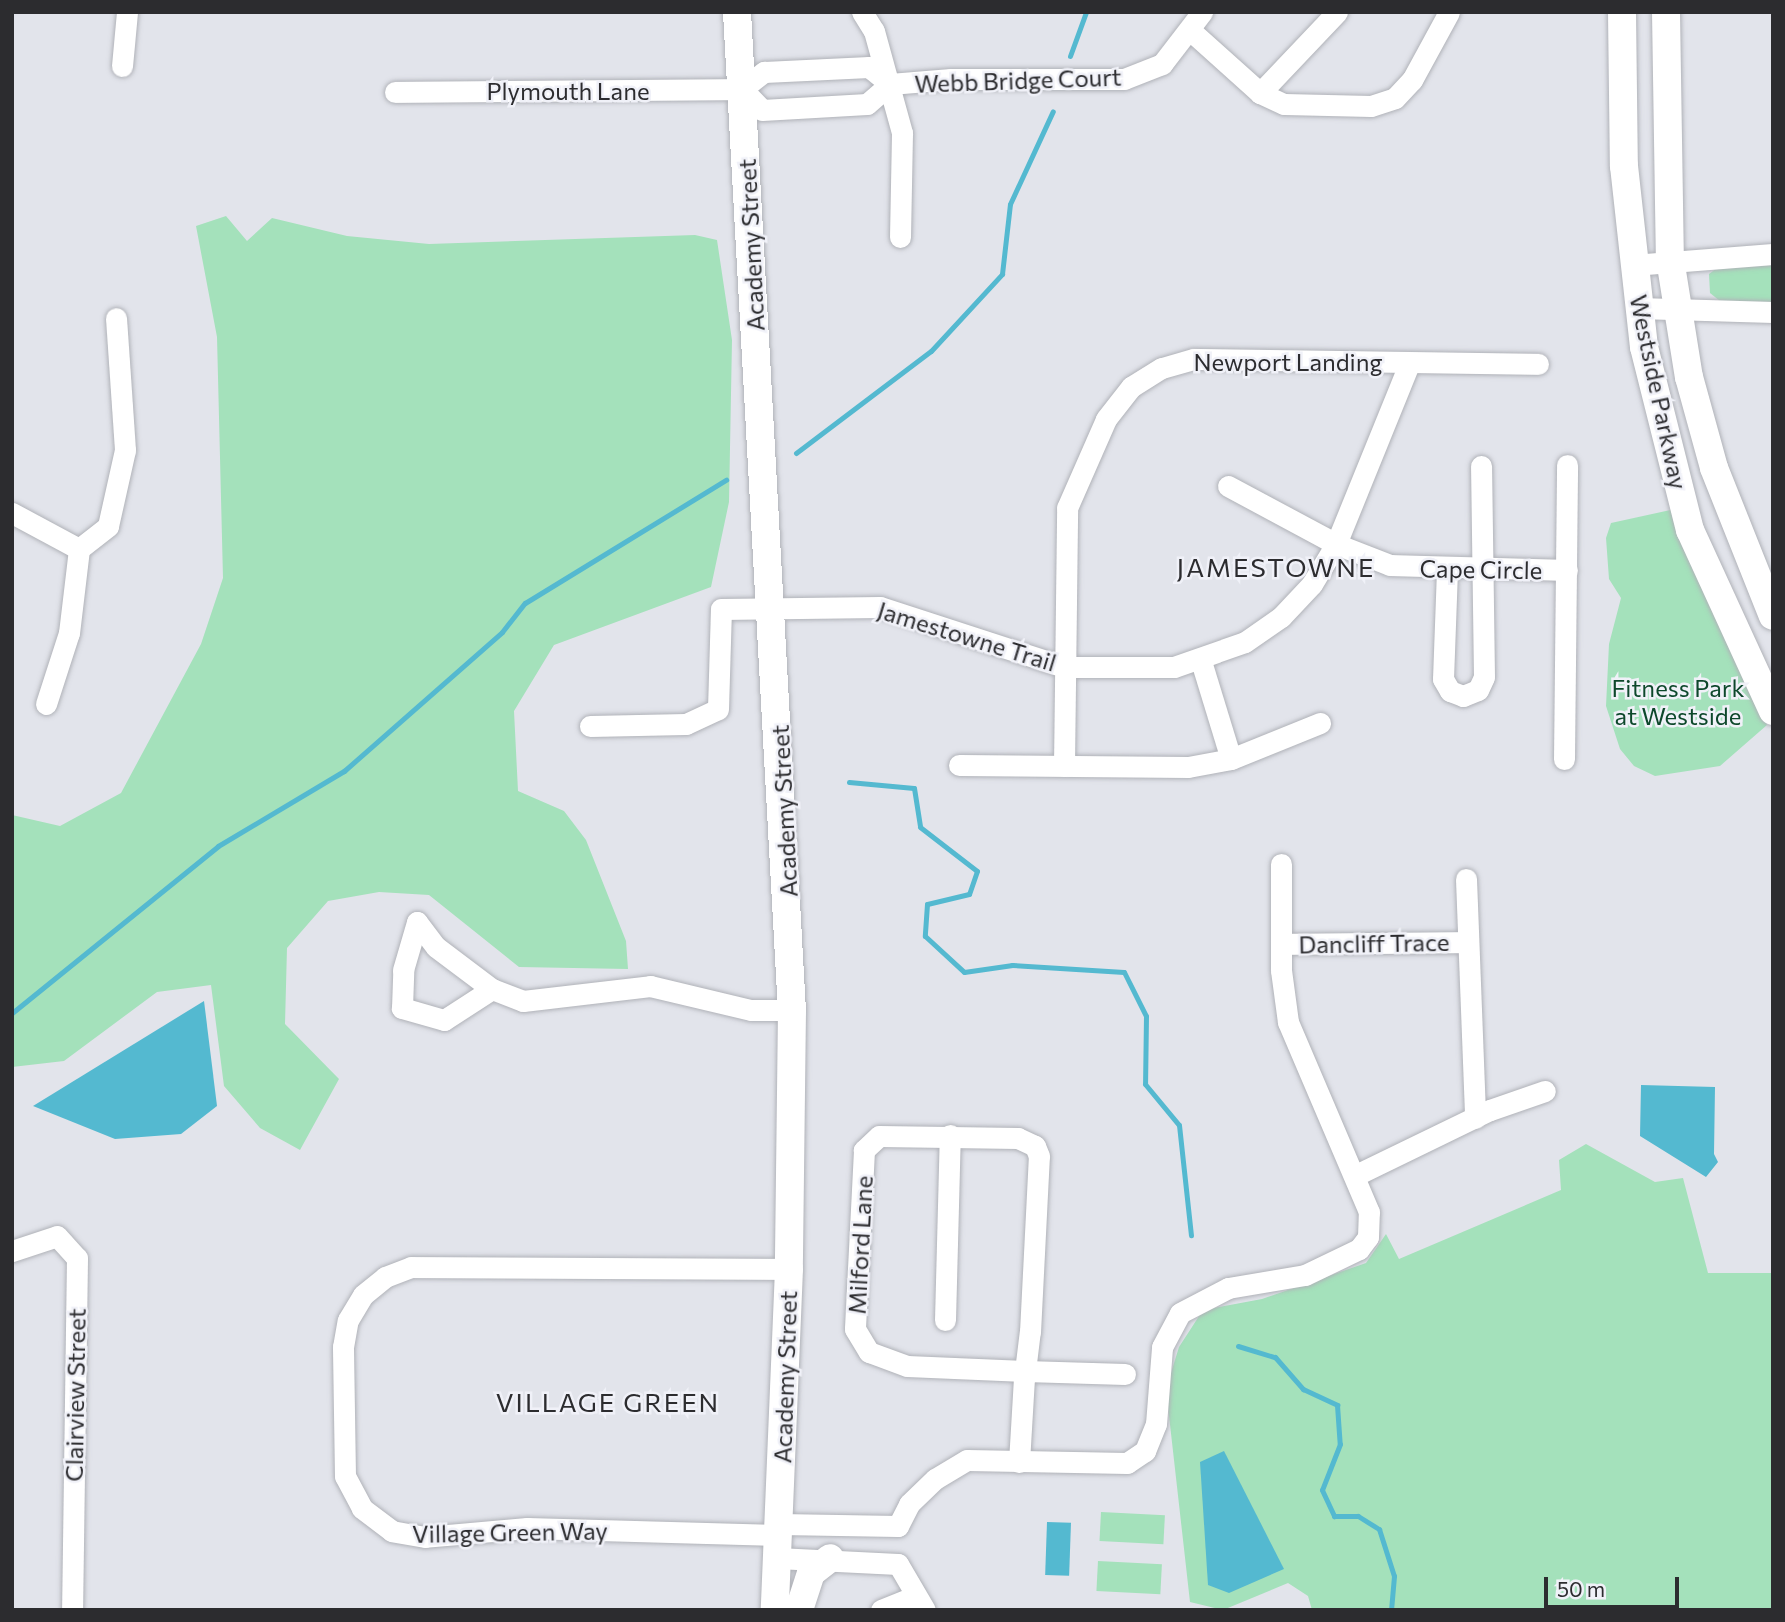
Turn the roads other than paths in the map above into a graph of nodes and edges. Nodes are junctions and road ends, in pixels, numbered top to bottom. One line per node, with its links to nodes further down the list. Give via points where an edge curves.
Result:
1 (127, 12): 10 (street)
2 (737, 12): 12 (street, Academy Street)
3 (862, 12): 11 (street)
4 (1202, 12): 9 (street, Webb Bridge Court)
5 (1337, 12): 14 (street)
6 (1448, 12): 14 (street, via 1412,80 1395,97 1371,106 1284,104)
7 (1622, 12): 18 (street, Westside Parkway, via 1624,166)
8 (1666, 12): 17 (street, Westside Parkway)
9 (1191, 32): 11 (street, Webb Bridge Court, via 1162,64 1124,79); 14 (street)
10 (122, 66)
11 (890, 84): 12 (street, Webb Bridge Court, via 869,67 764,72); 12 (street, Webb Bridge Court, via 867,104 762,110); 15 (street, via 902,133)
12 (742, 89): 13 (street, Plymouth Lane); 34 (street, Academy Street)
13 (395, 92)
14 (1260, 93)
15 (900, 237)
16 (1773, 254): 17 (street)
17 (1670, 260): 18 (street); 19 (street, Westside Parkway)
18 (1633, 265): 20 (street, Westside Parkway)
19 (1678, 306): 20 (street); 21 (street); 35 (street, Westside Parkway, via 1714,468)
20 (1638, 307): 39 (street, Westside Parkway, via 1690,530)
21 (1773, 312)
22 (116, 318): 30 (street, via 125,450 108,526)
23 (1409, 362): 24 (street, Newport Landing); 29 (street, Jamestowne Trail); 37 (street, Newport Landing, via 1194,359 1162,368 1131,387 1106,419 1067,508)
24 (1538, 364)
25 (1567, 465): 33 (street)
26 (1481, 466): 32 (street)
27 (1228, 486): 29 (street, Cape Circle)
28 (12, 513): 30 (street)
29 (1336, 544): 31 (street, Cape Circle, via 1390,565); 36 (street, Jamestowne Trail, via 1312,584 1281,617 1245,642)
30 (79, 549): 38 (street, via 69,633)
31 (1447, 570): 32 (street, Cape Circle); 32 (street, via 1443,679 1450,691 1463,696 1478,690 1484,677)
32 (1483, 570): 33 (street, Cape Circle)
33 (1567, 570): 43 (street, Cape Circle)
34 (773, 607): 37 (street, Jamestowne Trail, via 880,607); 41 (street, Jamestowne Trail, via 720,609 722,685 718,709 704,720); 51 (street, Academy Street)
35 (1773, 616)
36 (1200, 661): 37 (street, Jamestowne Trail, via 1148,669); 42 (street)
37 (1065, 667): 45 (street, Newport Landing)
38 (46, 704)
39 (1773, 711)
40 (1320, 723): 42 (street)
41 (590, 726)
42 (1231, 759): 45 (street, via 1188,767)
43 (1564, 759)
44 (959, 765): 45 (street)
45 (1064, 766)
46 (1280, 864): 49 (street, Dancliff Trace)
47 (1466, 879): 48 (street, Dancliff Trace)
48 (1467, 942): 49 (street, Dancliff Trace); 53 (street, Dancliff Trace)
49 (1281, 944): 55 (street, Dancliff Trace, via 1288,1022)
50 (492, 989): 50 (street, via 436,947 417,922 403,970 402,1009 444,1020); 51 (street, via 523,1001 551,1001 598,989 650,986 751,1010)
51 (792, 1010): 57 (street, Academy Street)
52 (1545, 1091): 53 (street)
53 (1475, 1118): 55 (street)
54 (950, 1135): 58 (street); 59 (street, Milford Lane, via 1026,1140 1039,1156); 59 (street, Milford Lane, via 894,1133 879,1136 864,1150 855,1329 869,1352 907,1366)
55 (1356, 1175): 61 (street, Dancliff Trace, via 1369,1212 1368,1237 1359,1249 1305,1275 1228,1288 1197,1300 1180,1314 1162,1347 1156,1424 1145,1451 1127,1463 1107,1466)
56 (12, 1251): 65 (street, Clairview Street, via 57,1236 77,1258)
57 (789, 1269): 62 (street, Academy Street); 62 (street, Village Green Way, via 411,1268 385,1277 363,1295 348,1320 342,1346 345,1476 362,1508 393,1531 425,1537 527,1528)
58 (945, 1321)
59 (1025, 1371): 60 (street, Milford Lane); 61 (street, Milford Lane)
60 (1125, 1374)
61 (1020, 1462): 62 (street, Dancliff Trace, via 954,1464 909,1504 898,1526)
62 (778, 1539): 63 (street); 66 (street, Academy Street)
63 (830, 1559): 64 (street, via 898,1564); 67 (street, via 811,1573)
64 (920, 1603): 68 (street)
65 (72, 1610)
66 (775, 1610)
67 (799, 1610)
68 (881, 1610)

